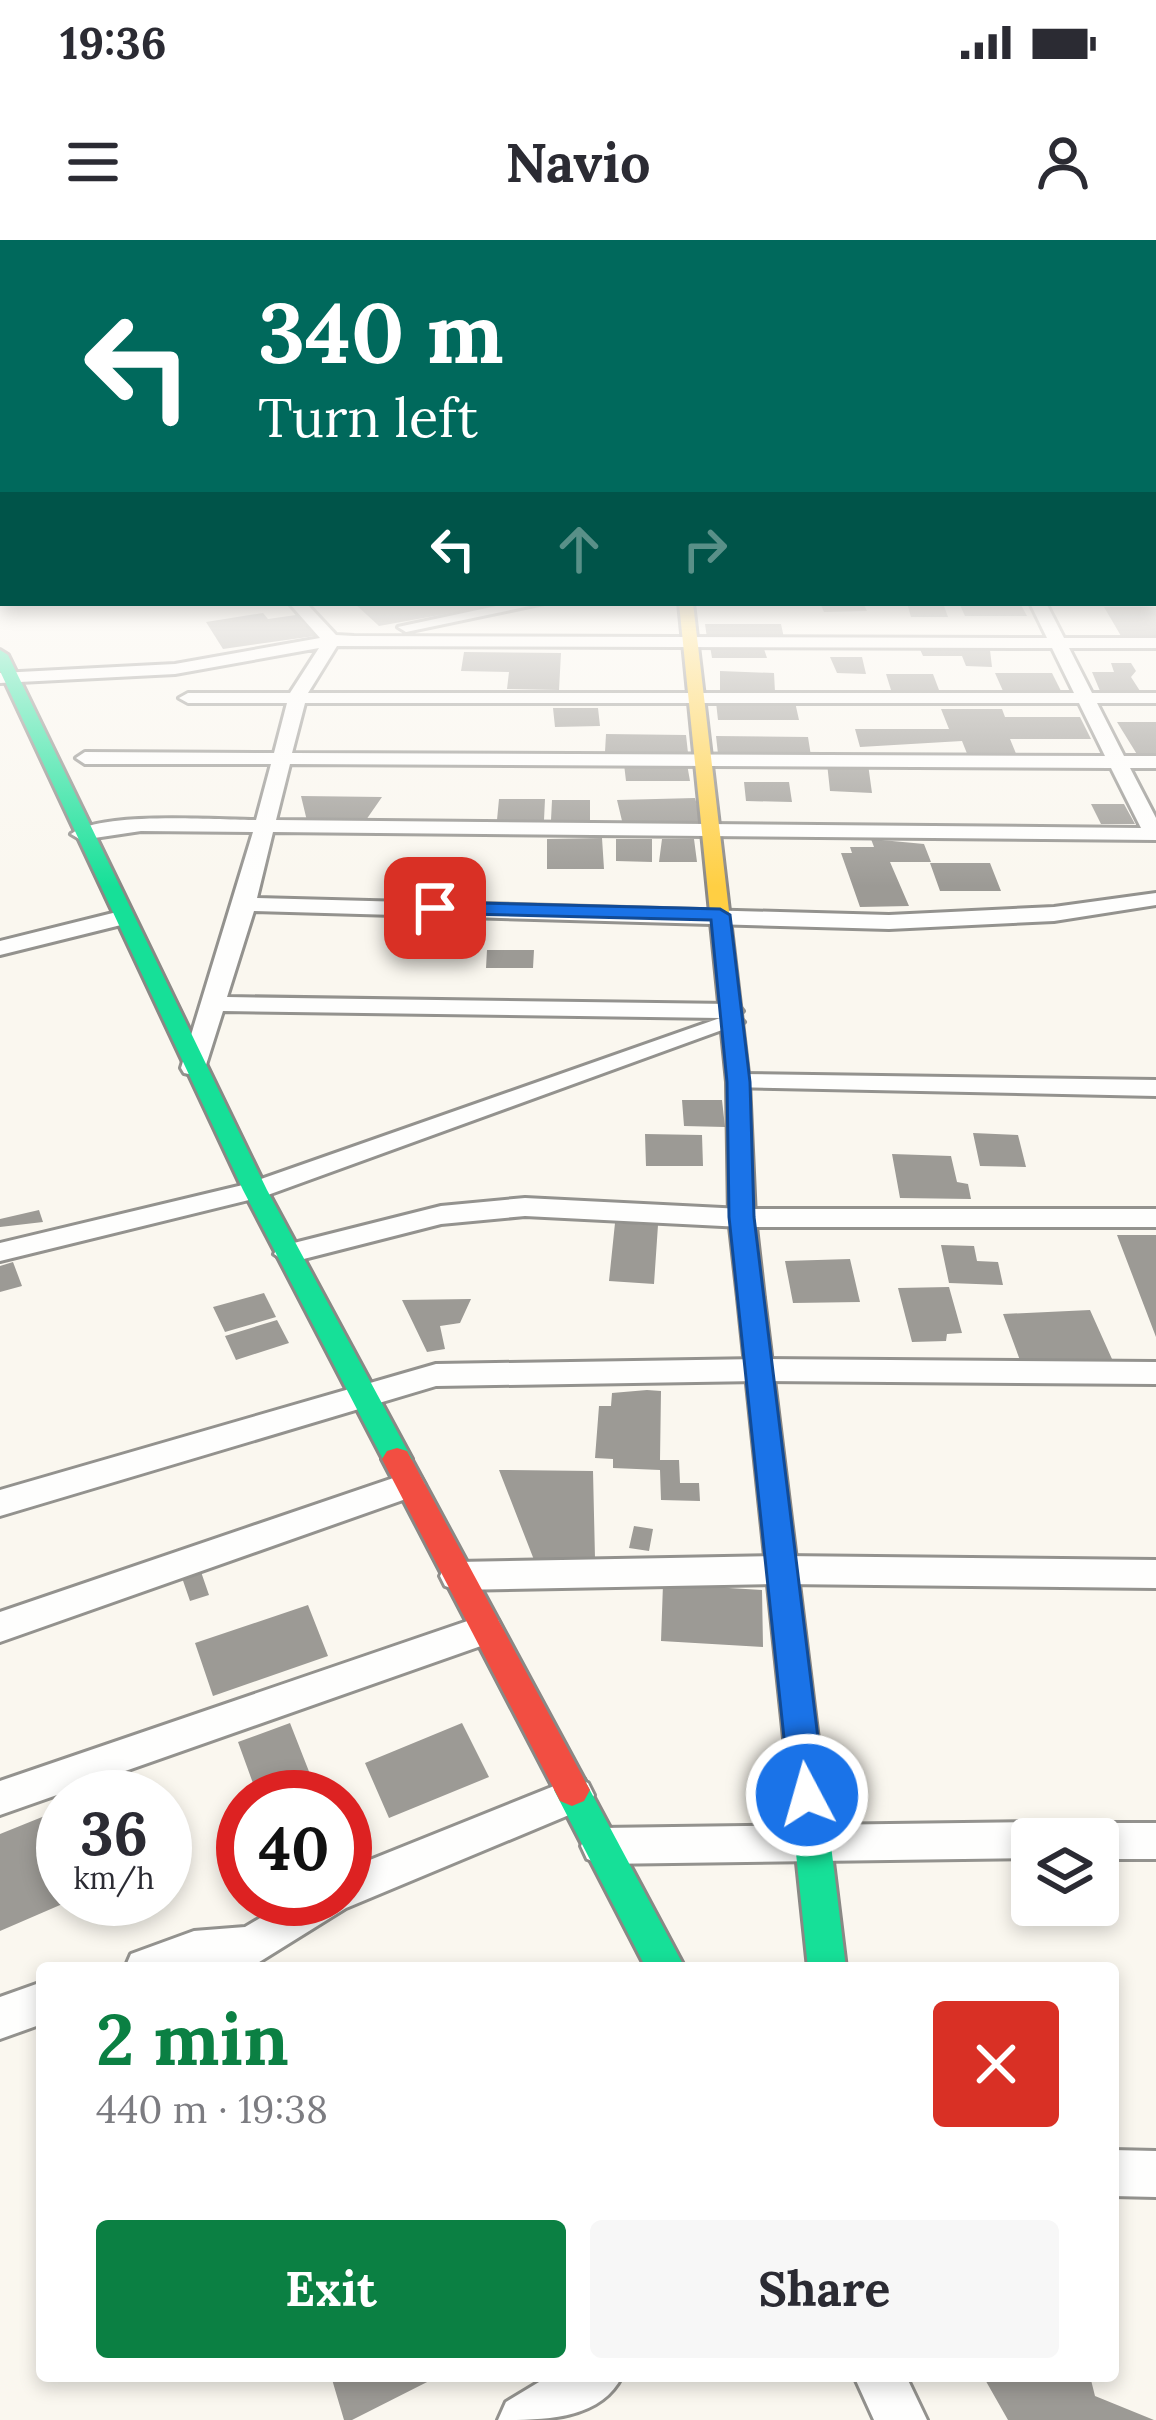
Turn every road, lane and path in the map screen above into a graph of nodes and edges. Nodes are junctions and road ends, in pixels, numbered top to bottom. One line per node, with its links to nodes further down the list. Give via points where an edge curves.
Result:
1 (10, 684): 17 (street)
2 (305, 684): 5 (street)
3 (695, 684): 6 (street)
4 (1079, 684): 7 (street)
5 (298, 694): 6 (street); 8 (street); 11 (street)
6 (696, 695): 7 (street); 12 (street)
7 (1085, 697): 9 (street); 13 (street)
8 (188, 698)
9 (1156, 698)
10 (85, 758): 11 (street)
11 (282, 758): 12 (street); 15 (street)
12 (703, 759): 13 (street); 16 (street)
13 (1114, 761): 14 (street); 18 (street)
14 (1156, 762)
15 (264, 827): 16 (street); 17 (street, via 141,825); 20 (street)
16 (711, 831): 18 (street); 21 (street)
17 (81, 834): 22 (street)
18 (1155, 836)
19 (1156, 899): 21 (street, via 1054,914 889,922)
20 (244, 904): 21 (street); 24 (street)
21 (720, 915): 25 (street)
22 (121, 918): 23 (street); 26 (street)
23 (0, 948)
24 (213, 1004): 25 (street); 26 (street)
25 (731, 1016): 27 (street); 29 (street)
26 (193, 1068): 29 (street)
27 (738, 1082): 28 (street); 30 (street)
28 (1156, 1088)
29 (255, 1190): 32 (street); 33 (street)
30 (742, 1217): 31 (street); 33 (street, via 525,1208 441,1215); 34 (street)
31 (1156, 1218)
32 (0, 1252)
33 (288, 1254): 36 (street)
34 (759, 1370): 35 (street); 36 (street, via 436,1375); 39 (street)
35 (1156, 1373)
36 (361, 1396): 37 (street); 38 (street)
37 (408, 1485): 41 (street); 42 (street)
38 (0, 1503)
39 (782, 1570): 40 (street); 41 (street); 46 (street)
40 (1156, 1574)
41 (457, 1576): 43 (street)
42 (0, 1627)
43 (485, 1630): 44 (street); 45 (street)
44 (574, 1795): 50 (street); 51 (street)
45 (0, 1798)
46 (812, 1840): 47 (street); 50 (street); 55 (street)
47 (1011, 1840)
48 (1119, 1840): 49 (street)
49 (1156, 1841)
50 (601, 1846): 54 (street)
51 (372, 1878)
52 (286, 1926): 53 (street, via 251,1948)
53 (164, 1962)
54 (663, 1962)
55 (826, 1962)
56 (36, 2005): 57 (street)
57 (0, 2018)
58 (1119, 2174): 59 (street)
59 (1156, 2174)
60 (587, 2382): 62 (street)
61 (881, 2382): 63 (street)
62 (524, 2420)
63 (901, 2420)

